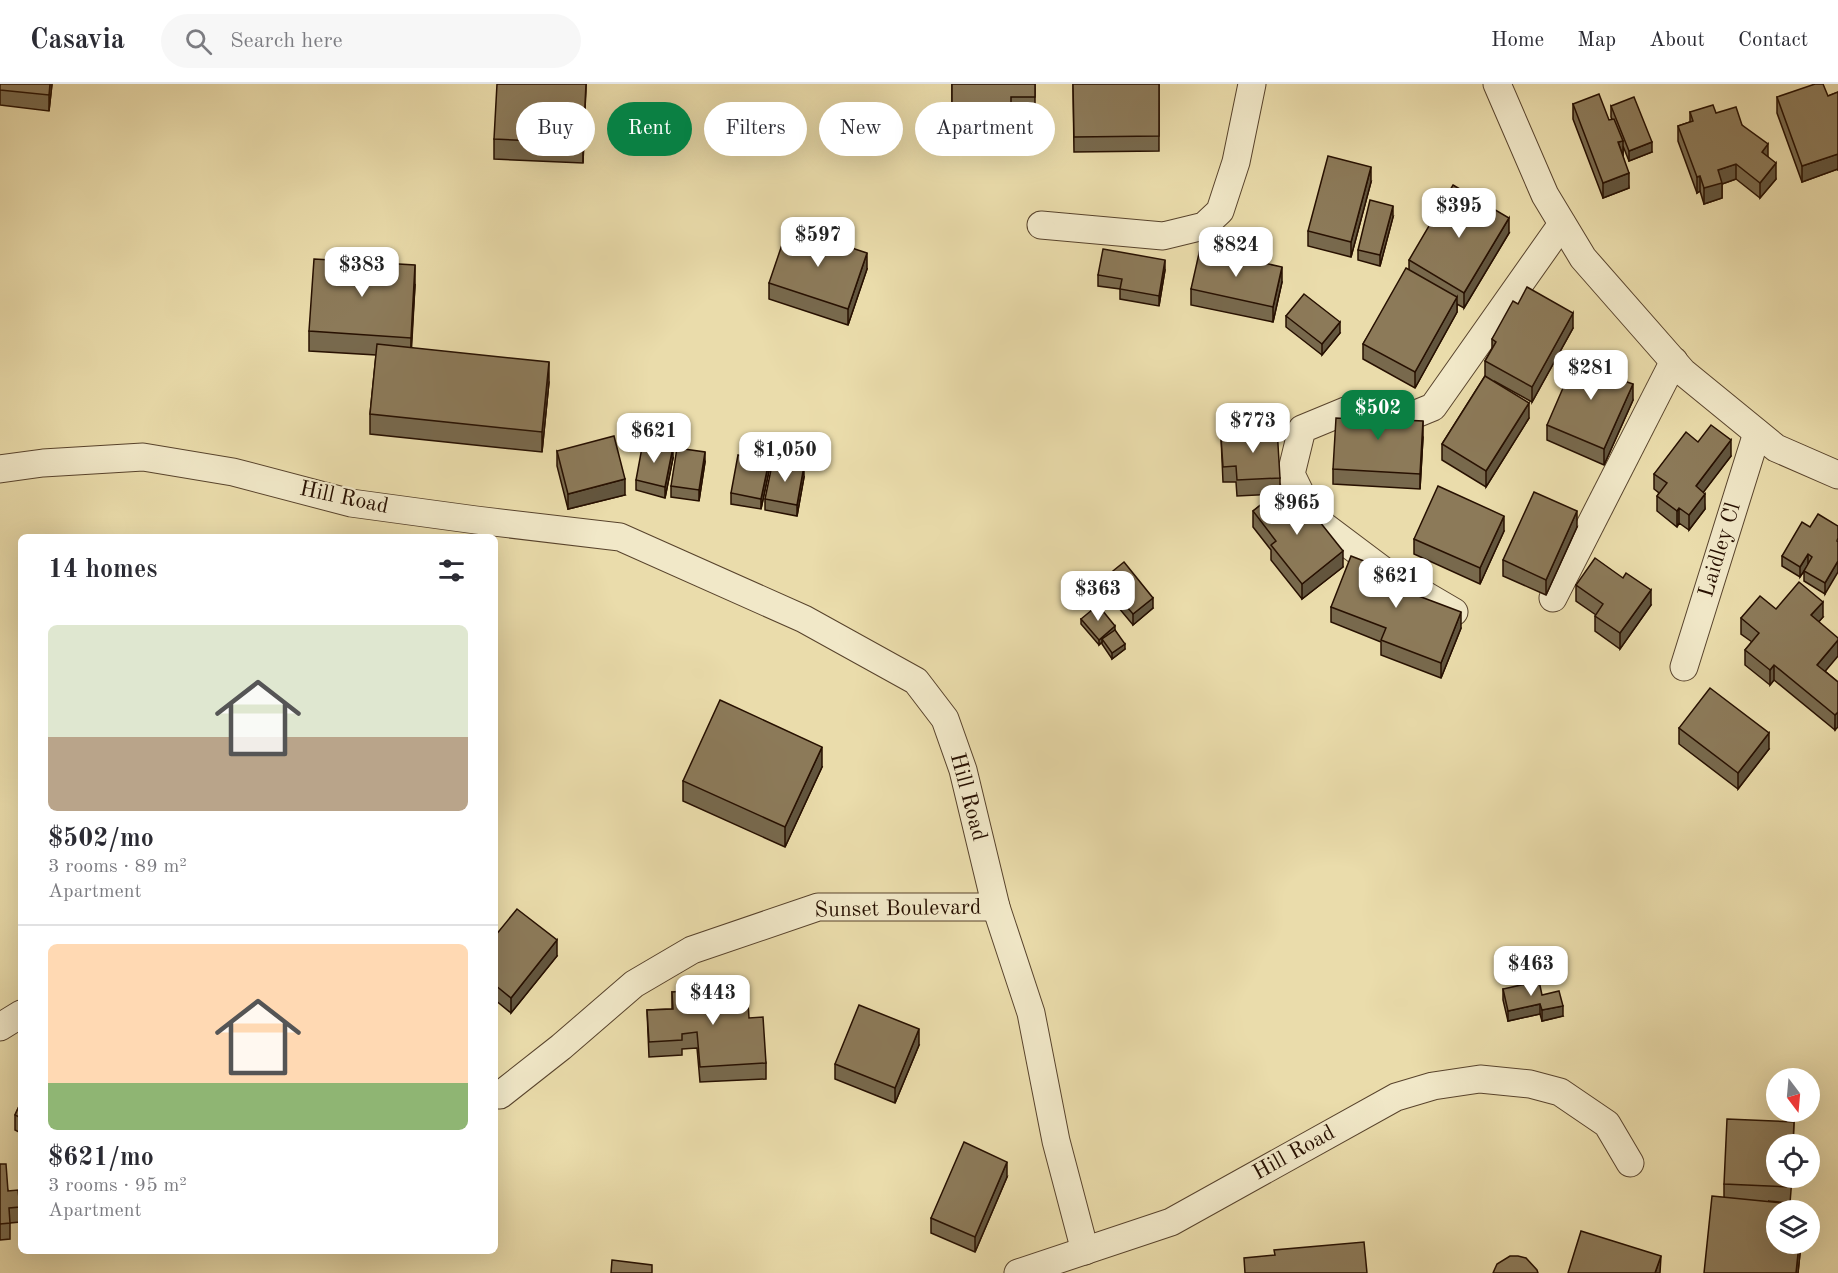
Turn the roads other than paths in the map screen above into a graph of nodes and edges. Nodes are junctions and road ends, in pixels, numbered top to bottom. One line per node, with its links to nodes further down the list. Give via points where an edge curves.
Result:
1 (1252, 84): 4 (street, via 1236,162 1220,211 1204,226 1163,236)
2 (1497, 84): 3 (street, via 1545,195)
3 (1562, 224): 5 (street, via 1583,258); 10 (street, via 1433,407 1411,416 1348,410 1302,429 1291,474 1312,517 1384,571)
4 (1041, 225)
5 (1674, 361): 6 (street); 9 (street)
6 (1757, 433): 8 (street, via 1776,448); 11 (street, Laidley Cl)
7 (0, 469): 12 (street, Hill Road, via 143,457 232,472 351,502 620,537 804,619 916,681 945,719 963,770)
8 (1838, 475)
9 (1553, 598)
10 (1454, 612)
11 (1684, 667)
12 (996, 907): 15 (street, Sunset Boulevard, via 818,907 692,950 634,984); 17 (street, Hill Road, via 1031,1013 1056,1141)
13 (18, 1016): 14 (street)
14 (0, 1027)
15 (498, 1095)
16 (1630, 1163): 17 (street, Hill Road, via 1607,1124 1560,1092 1530,1084 1480,1079 1433,1086 1386,1102 1171,1222)
17 (1085, 1251): 18 (street)
18 (1018, 1273)

